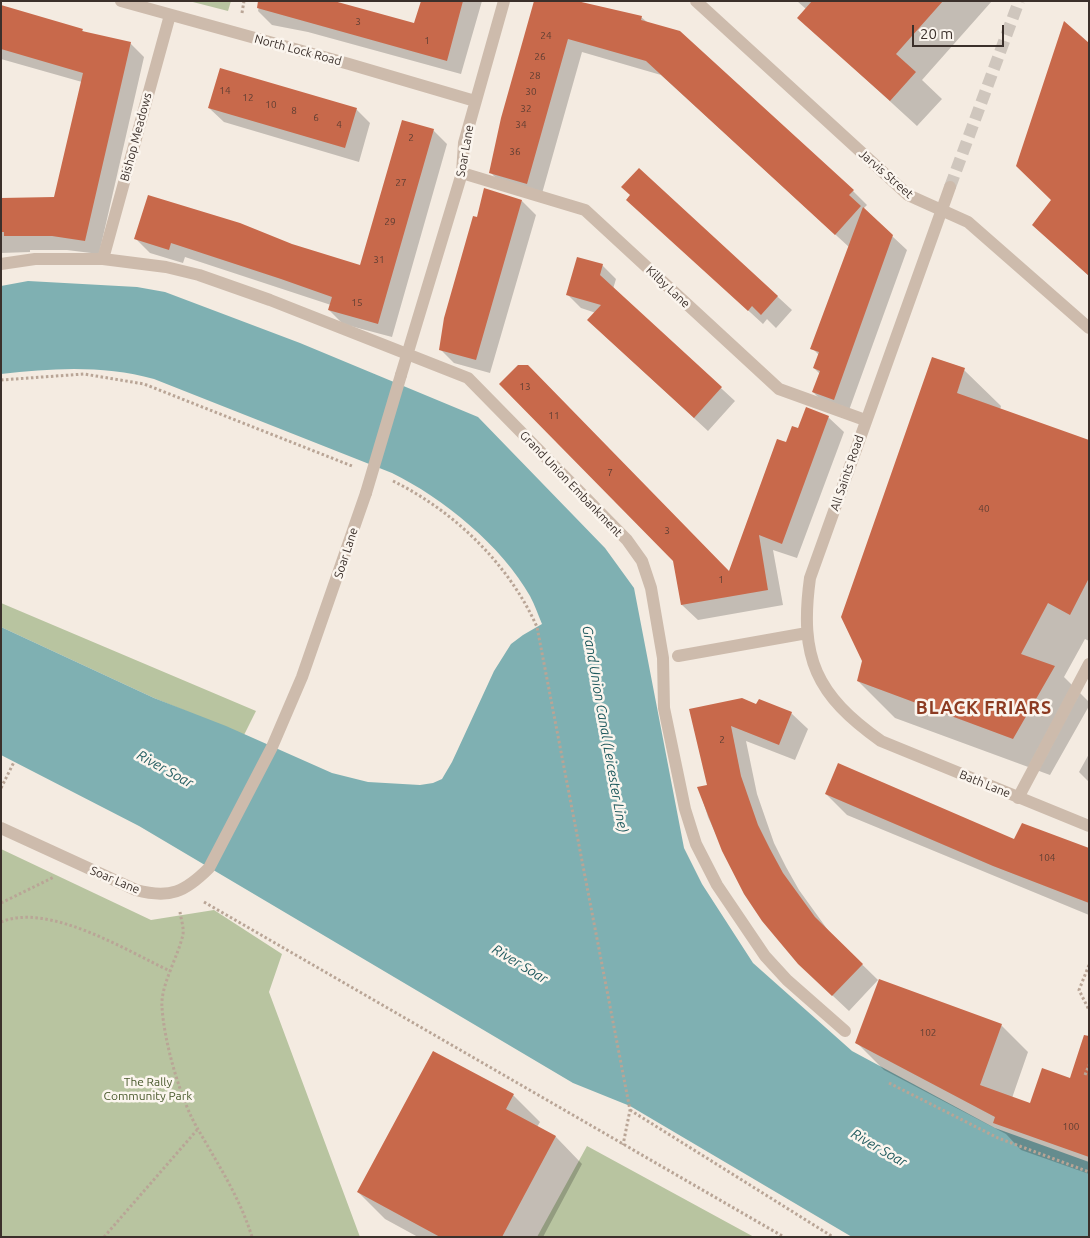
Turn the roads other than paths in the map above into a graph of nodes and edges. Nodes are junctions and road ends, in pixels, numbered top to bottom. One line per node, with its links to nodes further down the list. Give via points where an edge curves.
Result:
1 (121, 1): 4 (street, North Lock Road)
2 (504, 1): 5 (street, Soar Lane)
3 (696, 1): 8 (street, Jarvis Street, via 908,195)
4 (170, 15): 5 (street, North Lock Road); 9 (street, Bishop Meadows)
5 (475, 101): 6 (street, Soar Lane, via 464,143)
6 (462, 173): 12 (street, Soar Lane); 13 (street, Kilby Lane, via 585,210 779,389)
7 (950, 187): 8 (street, All Saints Road)
8 (942, 210): 11 (street, Jarvis Street, via 968,222); 13 (street, All Saints Road)
9 (103, 259): 10 (street, Grand Union Embankment, via 34,259); 12 (street, Grand Union Embankment, via 199,275)
10 (1, 264)
11 (1089, 328)
12 (408, 353): 20 (street, Soar Lane, bridge, via 366,493 302,678 272,747 209,868 194,884 157,896 136,890); 21 (street, Grand Union Embankment, via 468,378 638,554 652,588 663,658 664,708 685,809 696,844 717,885 765,956)
13 (865, 420): 14 (street, All Saints Road, via 810,578)
14 (807, 633): 15 (street); 17 (street, All Saints Road, via 822,684 836,705)
15 (678, 656)
16 (1089, 664): 18 (street)
17 (881, 741): 18 (street, Bath Lane)
18 (1018, 798): 19 (street, Bath Lane)
19 (1089, 826)
20 (1, 828)
21 (845, 1030)

